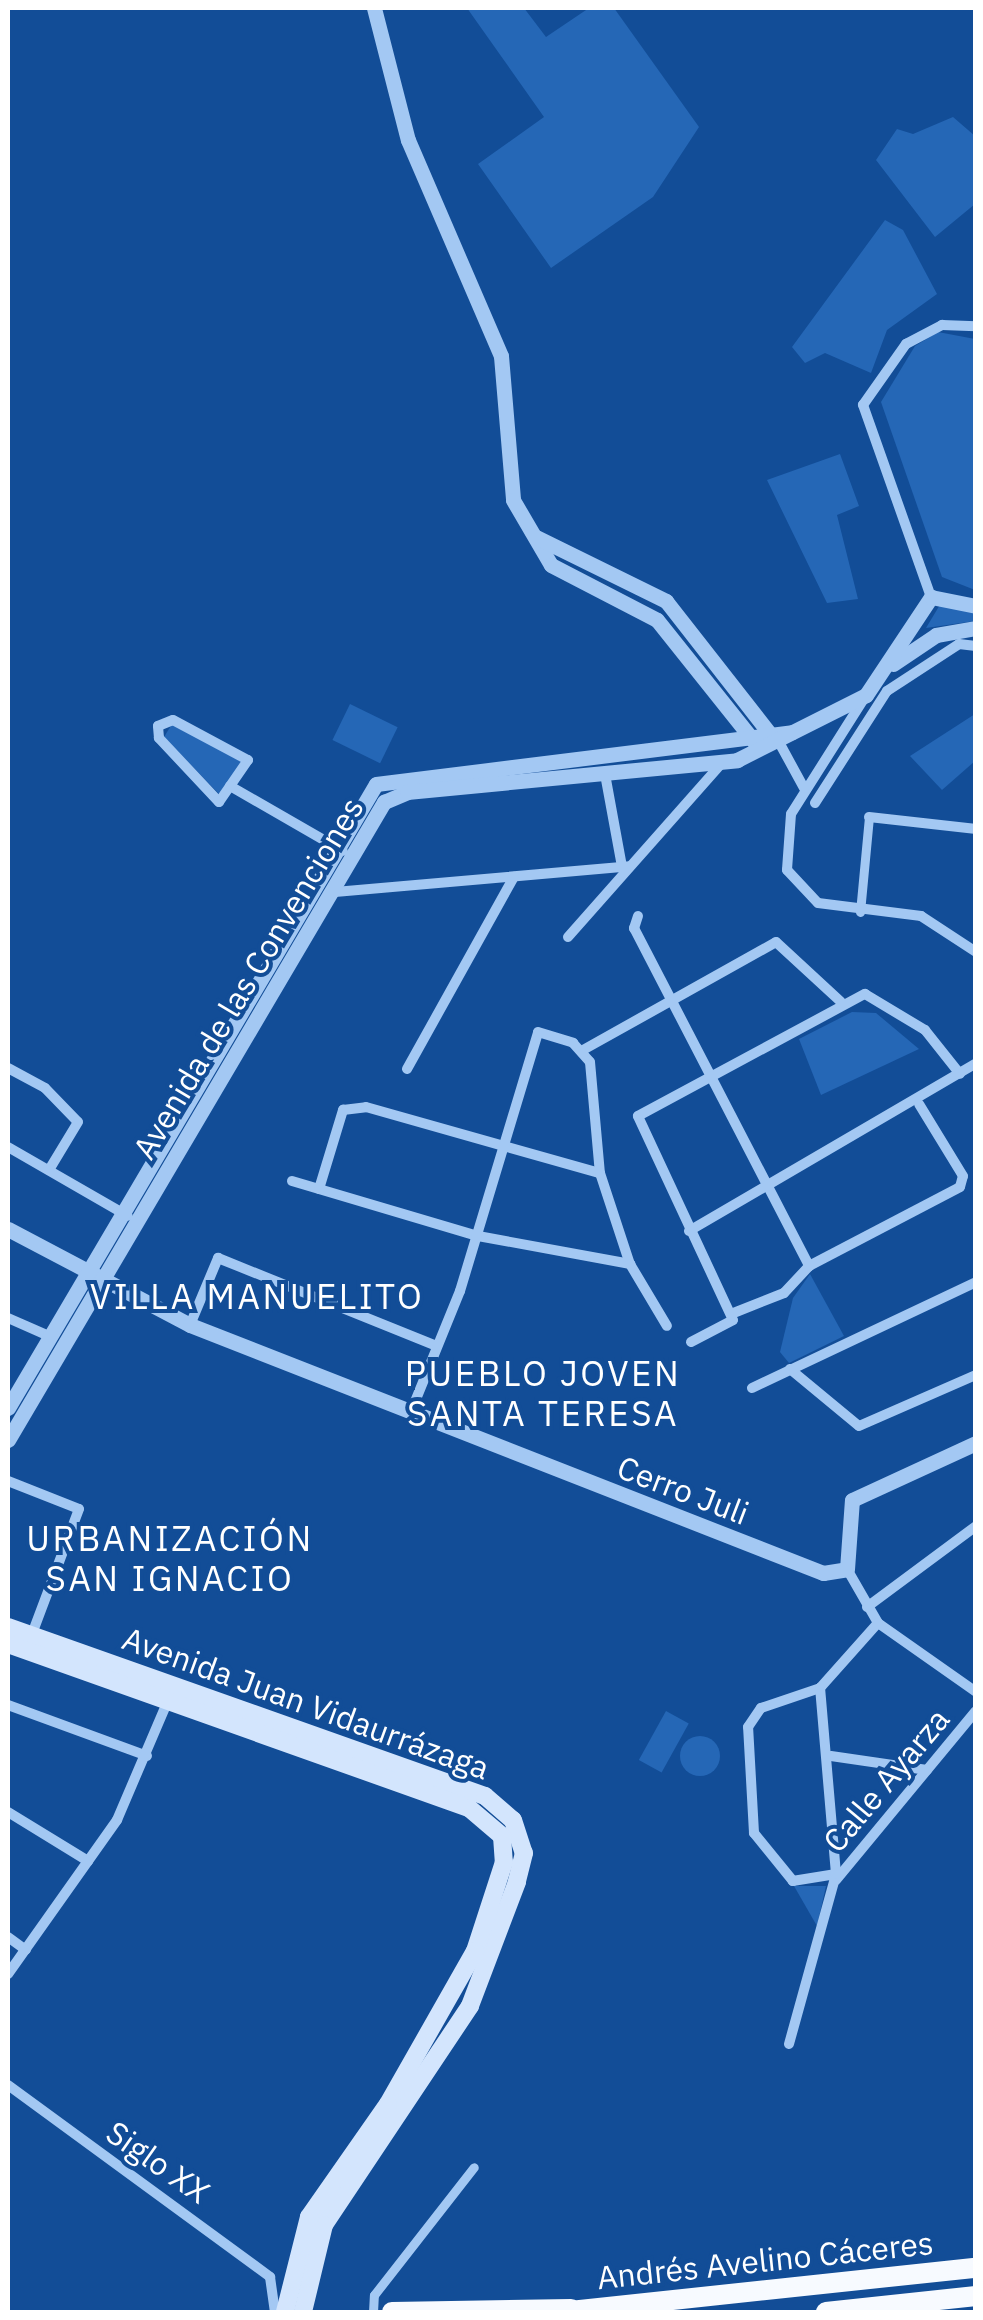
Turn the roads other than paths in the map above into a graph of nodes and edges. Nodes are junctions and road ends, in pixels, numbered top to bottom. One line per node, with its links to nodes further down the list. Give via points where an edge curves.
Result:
1 (374, 8): 3 (street, via 408,140 494,334 507,396 504,475)
2 (976, 326): 4 (street, via 942,325 906,344 863,405)
3 (536, 538): 10 (street, via 666,601); 11 (street, via 552,565 657,620)
4 (931, 597): 5 (street); 8 (street)
5 (976, 606)
6 (976, 628): 8 (street, via 936,635)
7 (976, 646): 16 (street, via 959,644 887,691)
8 (886, 670): 9 (street)
9 (866, 695): 10 (street, Avenida de las Convenciones); 15 (street)
10 (781, 742): 11 (street, Avenida de las Convenciones); 15 (street)
11 (757, 745): 12 (street, Avenida de las Convenciones); 19 (street, Avenida de las Convenciones, via 390,776 371,790)
12 (720, 765): 13 (street, Avenida de las Convenciones); 20 (street)
13 (606, 774): 19 (street, Avenida de las Convenciones, via 399,793 384,802); 20 (street)
14 (230, 786): 14 (street, via 248,760 173,720 158,726 219,802); 19 (street)
15 (804, 788): 23 (street, via 785,827 786,870 818,902)
16 (815, 803)
17 (869, 817): 18 (street); 23 (street)
18 (976, 829)
19 (346, 852): 22 (street, Avenida de las Convenciones); 29 (street, Avenida de las Convenciones)
20 (626, 866): 21 (street); 25 (street)
21 (514, 877): 22 (street); 34 (street)
22 (335, 892): 30 (street, Avenida de las Convenciones)
23 (860, 912): 26 (street, via 920,916)
24 (638, 916): 27 (street, via 634,928)
25 (568, 937)
26 (976, 952)
27 (672, 999): 28 (street, via 776,942); 31 (street); 36 (street)
28 (841, 1002): 35 (street, via 865,994 892,1002); 36 (street)
29 (241, 1014): 30 (street); 45 (street, Avenida de las Convenciones)
30 (257, 1022): 45 (street, Avenida de las Convenciones)
31 (583, 1050): 39 (street, via 533,1036); 41 (street)
32 (976, 1063): 35 (street)
33 (8, 1068): 40 (street, via 45,1088 78,1122)
34 (407, 1070)
35 (960, 1074): 37 (street)
36 (710, 1078): 44 (street); 47 (street, via 638,1116)
37 (919, 1104): 44 (street); 50 (street, via 963,1182)
38 (8, 1148): 40 (street)
39 (503, 1148): 41 (street); 43 (street, via 366,1106 342,1110); 48 (street)
40 (49, 1170): 45 (street)
41 (600, 1173): 49 (street)
42 (292, 1180): 43 (street)
43 (319, 1188): 48 (street)
44 (769, 1189): 47 (street); 50 (street)
45 (130, 1216): 51 (street, Avenida de las Convenciones); 52 (street, Avenida de las Convenciones)
46 (8, 1229): 51 (street, Cerro Juli)
47 (689, 1231): 54 (street)
48 (478, 1236): 49 (street); 60 (street)
49 (630, 1264): 57 (street)
50 (810, 1266): 54 (street, via 784,1293)
51 (89, 1273): 52 (street, Cerro Juli); 58 (street, Avenida de las Convenciones)
52 (104, 1282): 56 (street, Cerro Juli); 64 (street, Avenida de las Convenciones)
53 (976, 1282): 61 (street)
54 (731, 1314): 59 (street, via 733,1323)
55 (8, 1318): 58 (street)
56 (190, 1325): 60 (street, via 218,1258); 66 (street, Cerro Juli)
57 (667, 1326)
58 (50, 1336): 64 (street, Avenida de las Convenciones)
59 (691, 1342)
60 (436, 1346): 66 (street)
61 (790, 1370): 62 (street, via 859,1426); 63 (street)
62 (976, 1374)
63 (752, 1388)
64 (17, 1393): 65 (street, Avenida de las Convenciones); 67 (street, Avenida de las Convenciones)
65 (8, 1408)
66 (410, 1414): 71 (street, Cerro Juli, via 806,1568)
67 (8, 1440)
68 (976, 1443): 71 (street, via 852,1500)
69 (8, 1481): 75 (street, via 79,1509)
70 (976, 1526): 72 (street)
71 (847, 1569): 72 (street)
72 (867, 1607): 73 (street)
73 (878, 1623): 77 (street); 78 (street)
74 (8, 1627): 75 (main road, Avenida Juan Vidaurrázaga)
75 (29, 1643): 76 (main road, Avenida Juan Vidaurrázaga); 79 (main road, Avenida Juan Vidaurrázaga); 91 (main road, Avenida Juan Vidaurrázaga, via 498,1806 524,1853 470,2006)
76 (8, 1644)
77 (820, 1688): 83 (street); 87 (street, via 753,1713 761,1837 793,1881)
78 (976, 1692)
79 (167, 1703): 82 (street); 91 (main road, Avenida Juan Vidaurrázaga, via 470,1808 502,1836 496,1896)
80 (8, 1705): 82 (street)
81 (976, 1712): 84 (street, Calle Ayarza)
82 (148, 1756): 86 (street)
83 (830, 1756): 84 (street); 87 (street)
84 (927, 1770): 87 (street, Calle Ayarza)
85 (8, 1812): 86 (street)
86 (88, 1861): 89 (street)
87 (836, 1877): 92 (street)
88 (8, 1937): 89 (street)
89 (26, 1950): 90 (street)
90 (8, 1974)
91 (439, 2037): 96 (main road, Avenida Juan Vidaurrázaga, via 324,2225); 97 (main road, Avenida Juan Vidaurrázaga, via 309,2217)
92 (789, 2044)
93 (8, 2084): 97 (street, Siglo XX)
94 (474, 2167): 103 (street, via 374,2295)
95 (976, 2268): 99 (highway, Andrés Avelino Cáceres)
96 (304, 2282): 97 (street); 102 (main road, Avenida Juan Vidaurrázaga)
97 (280, 2287): 100 (street); 101 (main road, Avenida Juan Vidaurrázaga)
98 (976, 2296): 105 (highway, Andrés Avelino Cáceres)
99 (566, 2311): 104 (highway, Andrés Avelino Cáceres)
100 (275, 2312)
101 (285, 2312)
102 (303, 2312)
103 (373, 2312)
104 (392, 2312)
105 (826, 2312)

